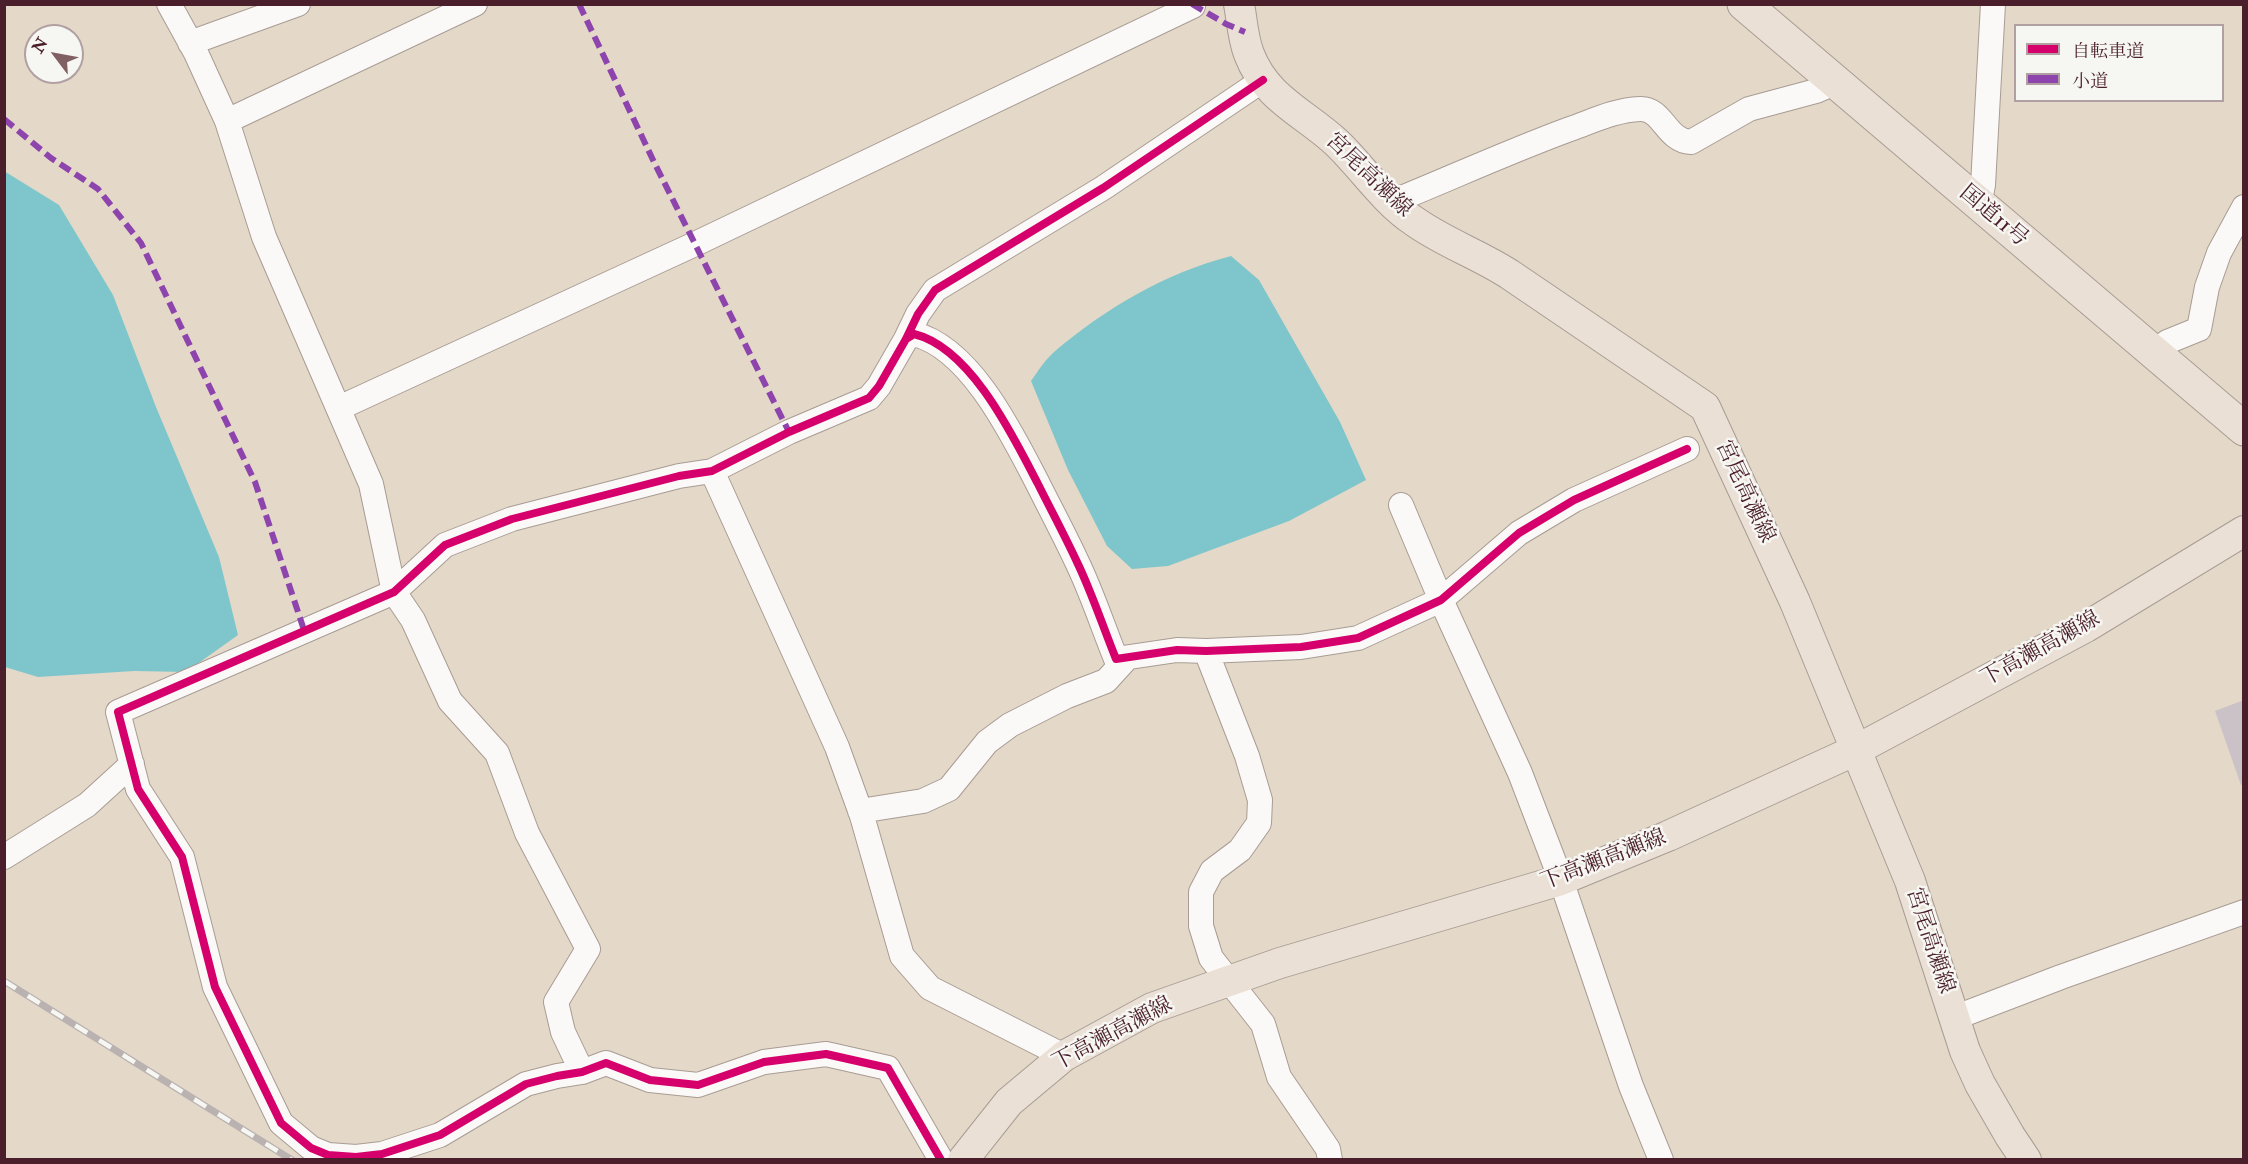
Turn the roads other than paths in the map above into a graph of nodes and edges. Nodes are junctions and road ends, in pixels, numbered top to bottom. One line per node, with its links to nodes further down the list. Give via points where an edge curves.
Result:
1 (170, 4): 8 (street)
2 (298, 4): 8 (street)
3 (475, 4): 11 (street)
4 (1239, 4): 9 (main road, 宮尾高瀬線, via 1248,53)
5 (1744, 4): 10 (highway, 国道11号)
6 (1993, 4): 13 (street)
7 (1193, 6): 17 (street, via 695,244)
8 (190, 43): 11 (street)
9 (1263, 80): 12 (main road, 宮尾高瀬線, via 1299,115 1335,141); 15 (street, via 1103,188 934,290)
10 (1834, 83): 12 (street, via 1749,109 1691,142 1672,135 1656,113 1643,109 1617,112); 13 (highway, 国道11号)
11 (227, 121): 17 (street, via 264,237)
12 (1392, 202): 27 (main road, 宮尾高瀬線, via 1422,226 1509,274 1705,407 1795,602)
13 (1979, 204): 16 (highway, 国道11号)
14 (2244, 207): 16 (street, via 2219,253 2199,329 2167,342)
15 (906, 339): 20 (street, via 869,398); 26 (street, via 914,333 928,337 949,352 986,393 1006,422 1078,563 1116,659)
16 (2156, 355): 18 (highway, 国道11号)
17 (339, 408): 23 (street, via 371,484)
18 (2244, 429)
19 (1687, 449): 24 (street, via 1574,500 1519,533)
20 (712, 471): 23 (street, via 679,476 503,523 445,545); 29 (street, via 837,747)
21 (1401, 505): 24 (street)
22 (2244, 531): 27 (main road, 下高瀬高瀬線, via 2086,627)
23 (394, 592): 28 (street, via 118,712); 36 (street, via 413,620 450,701 497,753 527,833 588,949 555,1002 562,1032)
24 (1441, 600): 25 (street, via 1358,638 1301,647); 31 (street, via 1521,773)
25 (1206, 651): 26 (street, via 1177,650); 33 (street, via 1260,800 1259,823 1240,850 1212,871 1201,892 1201,926 1211,957)
26 (1127, 658): 29 (street, via 1106,681 1010,725 987,742 949,789 923,801)
27 (1856, 750): 31 (main road, 下高瀬高瀬線); 34 (main road, 宮尾高瀬線, via 1910,881)
28 (132, 764): 30 (street, via 87,805); 36 (street, via 138,789 182,857 215,987 281,1123 311,1148 328,1155 382,1154 440,1135 526,1084)
29 (860, 811): 35 (street, via 902,956 930,988)
30 (4, 856)
31 (1561, 880): 33 (main road, 下高瀬高瀬線); 40 (street, via 1630,1086)
32 (2244, 912): 34 (street)
33 (1229, 981): 35 (main road, 下高瀬高瀬線, via 1152,1008); 39 (street, via 1263,1024 1279,1077 1328,1149)
34 (1954, 1018): 41 (main road, 宮尾高瀬線, via 1980,1084)
35 (1065, 1056): 38 (main road, 下高瀬高瀬線, via 1008,1102)
36 (582, 1072): 37 (street, via 606,1063 650,1080 698,1085 764,1062 826,1054 888,1068)
37 (941, 1160)
38 (963, 1160)
39 (1329, 1160)
40 (1661, 1160)
41 (2026, 1160)

